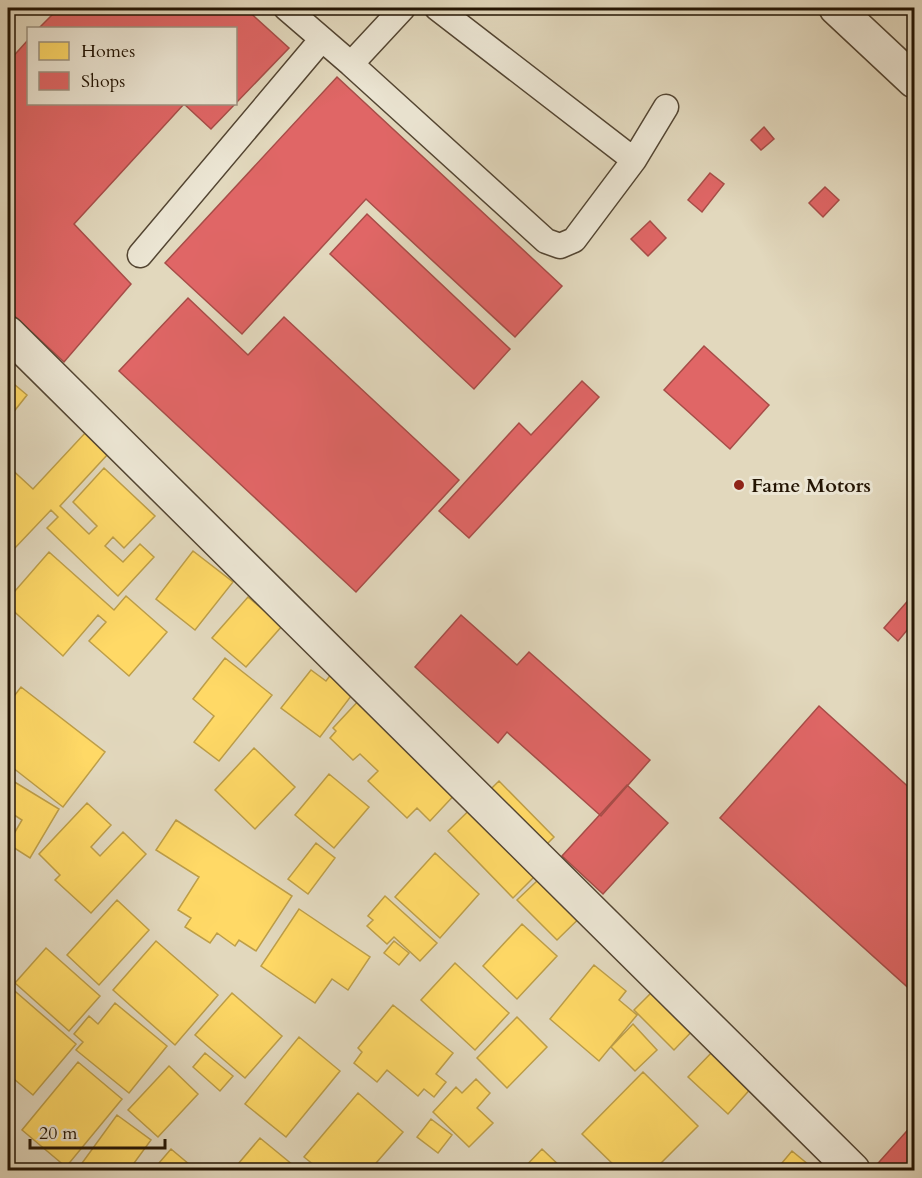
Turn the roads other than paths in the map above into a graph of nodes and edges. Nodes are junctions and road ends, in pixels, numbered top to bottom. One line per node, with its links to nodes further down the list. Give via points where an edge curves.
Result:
1 (286, 8): 5 (lane)
2 (403, 8): 6 (lane)
3 (437, 8): 9 (lane)
4 (836, 8): 7 (street)
5 (322, 39): 6 (lane); 10 (lane)
6 (351, 64): 9 (lane, via 546,241 560,246 574,240)
7 (915, 81)
8 (666, 107): 9 (lane)
9 (634, 160)
10 (140, 255)
11 (8, 333): 12 (street)
12 (853, 1170)

